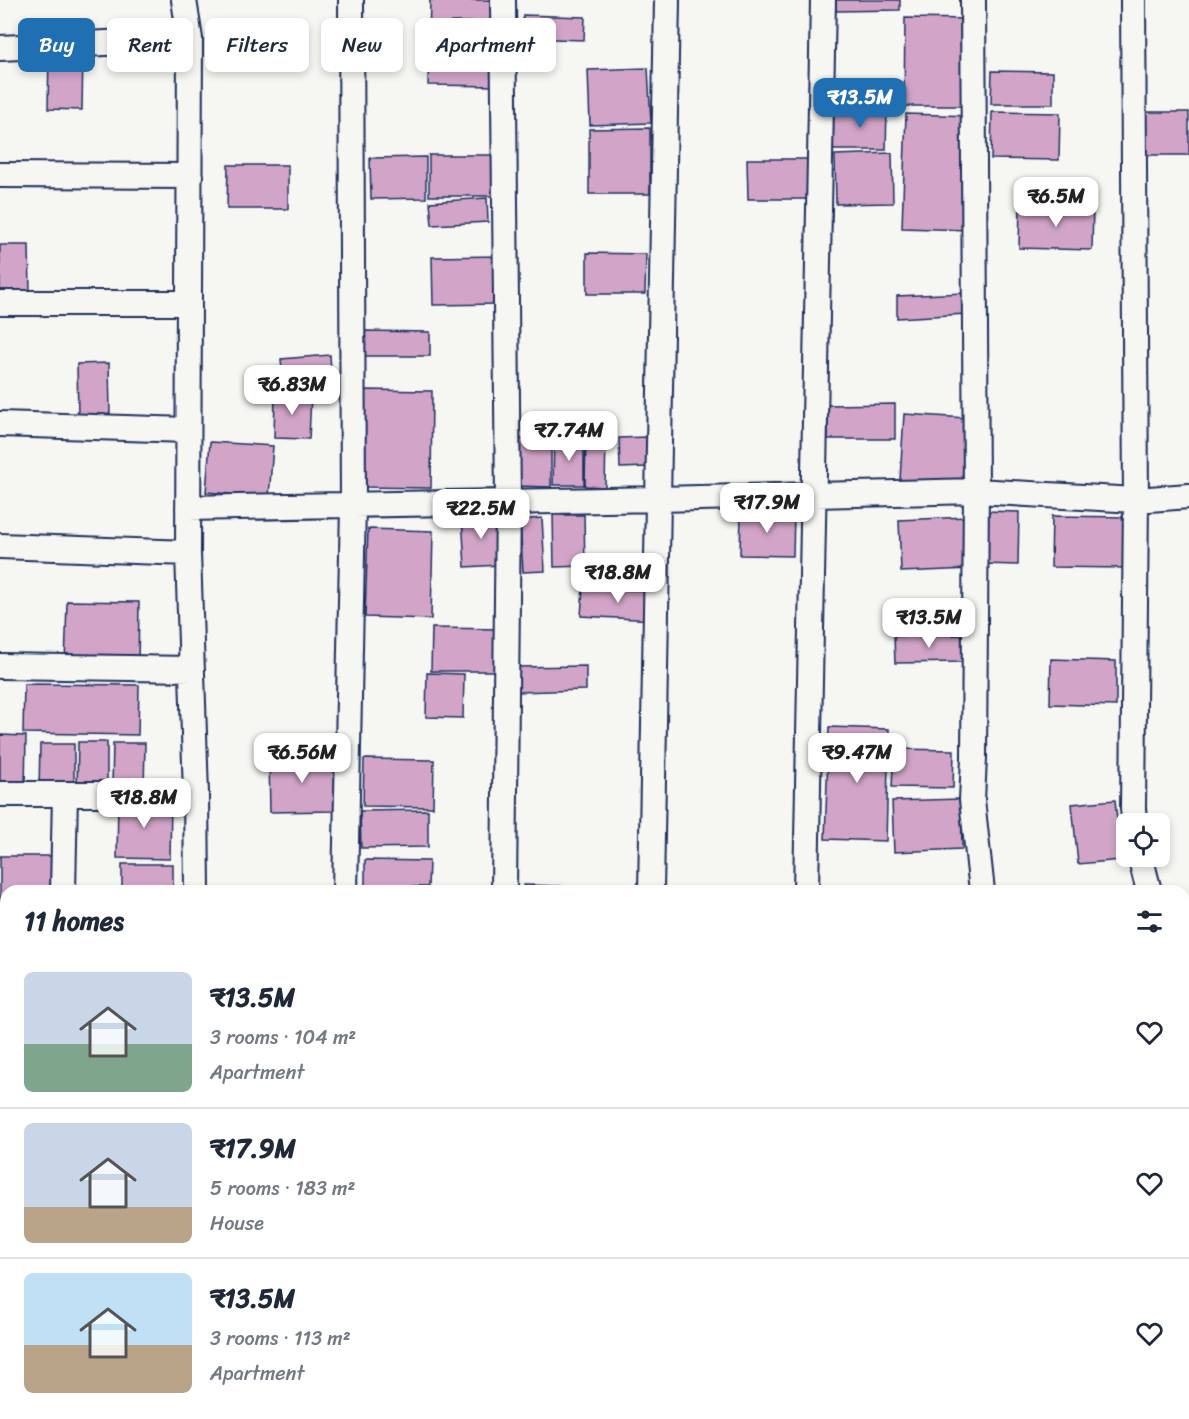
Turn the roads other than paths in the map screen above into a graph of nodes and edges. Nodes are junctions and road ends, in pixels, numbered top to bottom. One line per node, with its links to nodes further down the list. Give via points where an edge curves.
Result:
1 (184, 0): 8 (street)
2 (351, 0): 24 (street)
3 (503, 0): 23 (street)
4 (667, 0): 21 (street)
5 (823, 0): 19 (street)
6 (973, 0): 18 (street)
7 (1133, 0): 22 (street)
8 (187, 18)
9 (107, 43): 10 (street)
10 (0, 48)
11 (190, 72): 13 (street)
12 (0, 176): 13 (street)
13 (190, 176): 15 (street)
14 (0, 303): 15 (street)
15 (189, 303): 17 (street)
16 (0, 424): 17 (street)
17 (188, 430): 25 (street)
18 (975, 491): 19 (street); 22 (street); 41 (street, via 972,800)
19 (813, 495): 21 (street); 40 (street)
20 (1189, 496): 22 (street)
21 (659, 499): 23 (street); 39 (street)
22 (1136, 500): 33 (street)
23 (508, 502): 24 (street); 38 (street)
24 (353, 505): 25 (street); 37 (street)
25 (188, 508): 27 (street)
26 (0, 546): 27 (street)
27 (188, 553): 29 (street)
28 (0, 666): 29 (street)
29 (192, 669): 32 (street)
30 (0, 794): 31 (street)
31 (65, 794): 32 (street); 35 (street)
32 (196, 794): 36 (street)
33 (1134, 813)
34 (1143, 867): 42 (street)
35 (63, 885)
36 (198, 885)
37 (345, 885)
38 (504, 885)
39 (651, 885)
40 (806, 885)
41 (981, 885)
42 (1147, 885)

